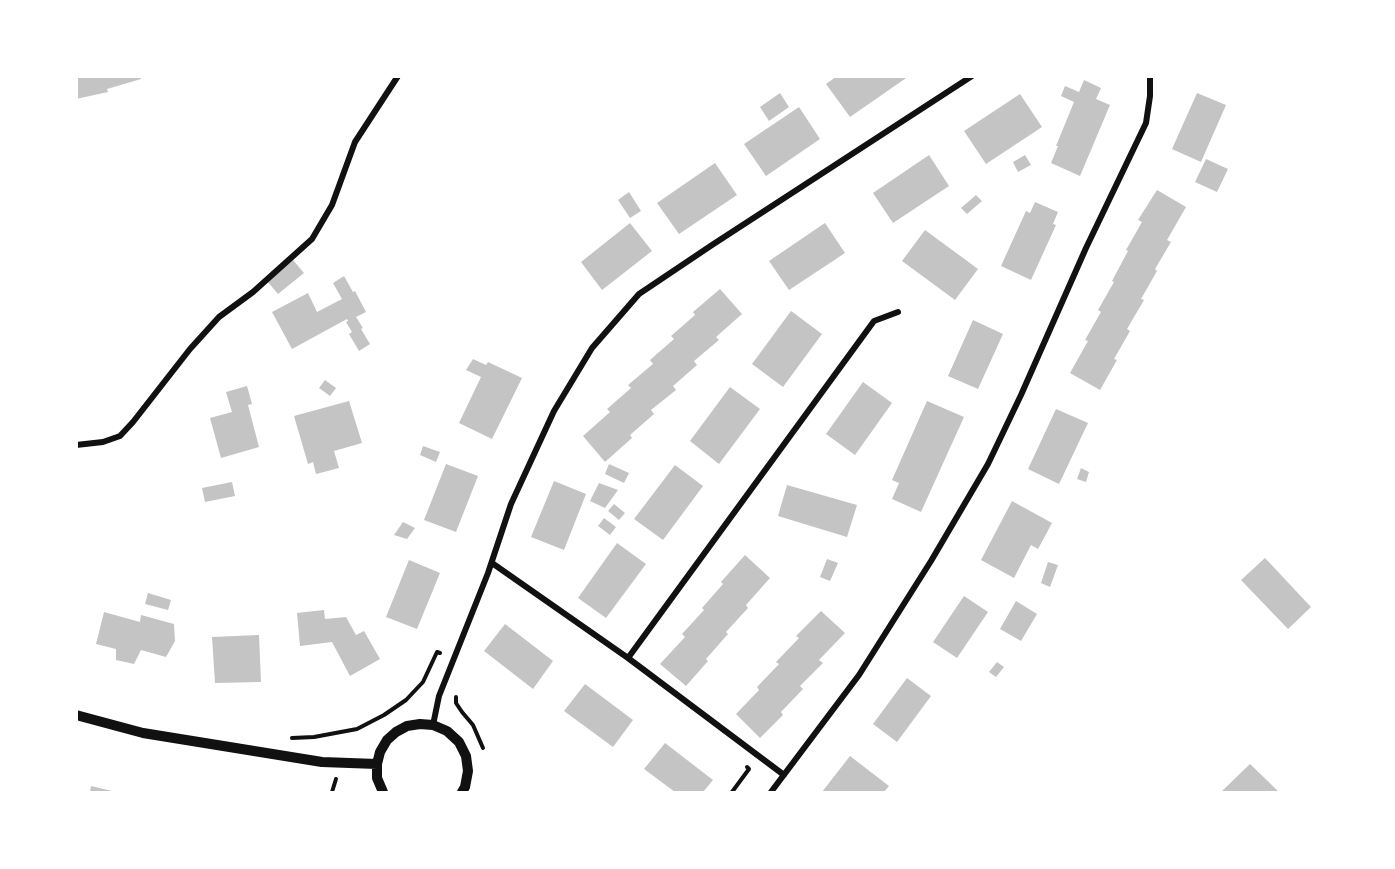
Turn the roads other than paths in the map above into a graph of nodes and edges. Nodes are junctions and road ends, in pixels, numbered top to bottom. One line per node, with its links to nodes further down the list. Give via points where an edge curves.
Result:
1 (398, 76): 5 (street, via 355,142 332,205 312,239 219,317 120,436)
2 (972, 76): 6 (street, via 639,294 592,348 554,411 512,504)
3 (1150, 76): 11 (street, via 1146,123 988,464 859,675)
4 (898, 312): 7 (street, via 874,321)
5 (76, 445)
6 (492, 563): 7 (street); 9 (street, via 439,696)
7 (628, 658): 11 (street)
8 (76, 715): 10 (street, via 143,733 299,759)
9 (433, 725): 10 (street, via 420,723 396,732 387,740); 13 (street, via 453,736 466,756 468,771)
10 (377, 764): 12 (street)
11 (784, 775): 14 (street)
12 (383, 792)
13 (462, 792)
14 (771, 792)

